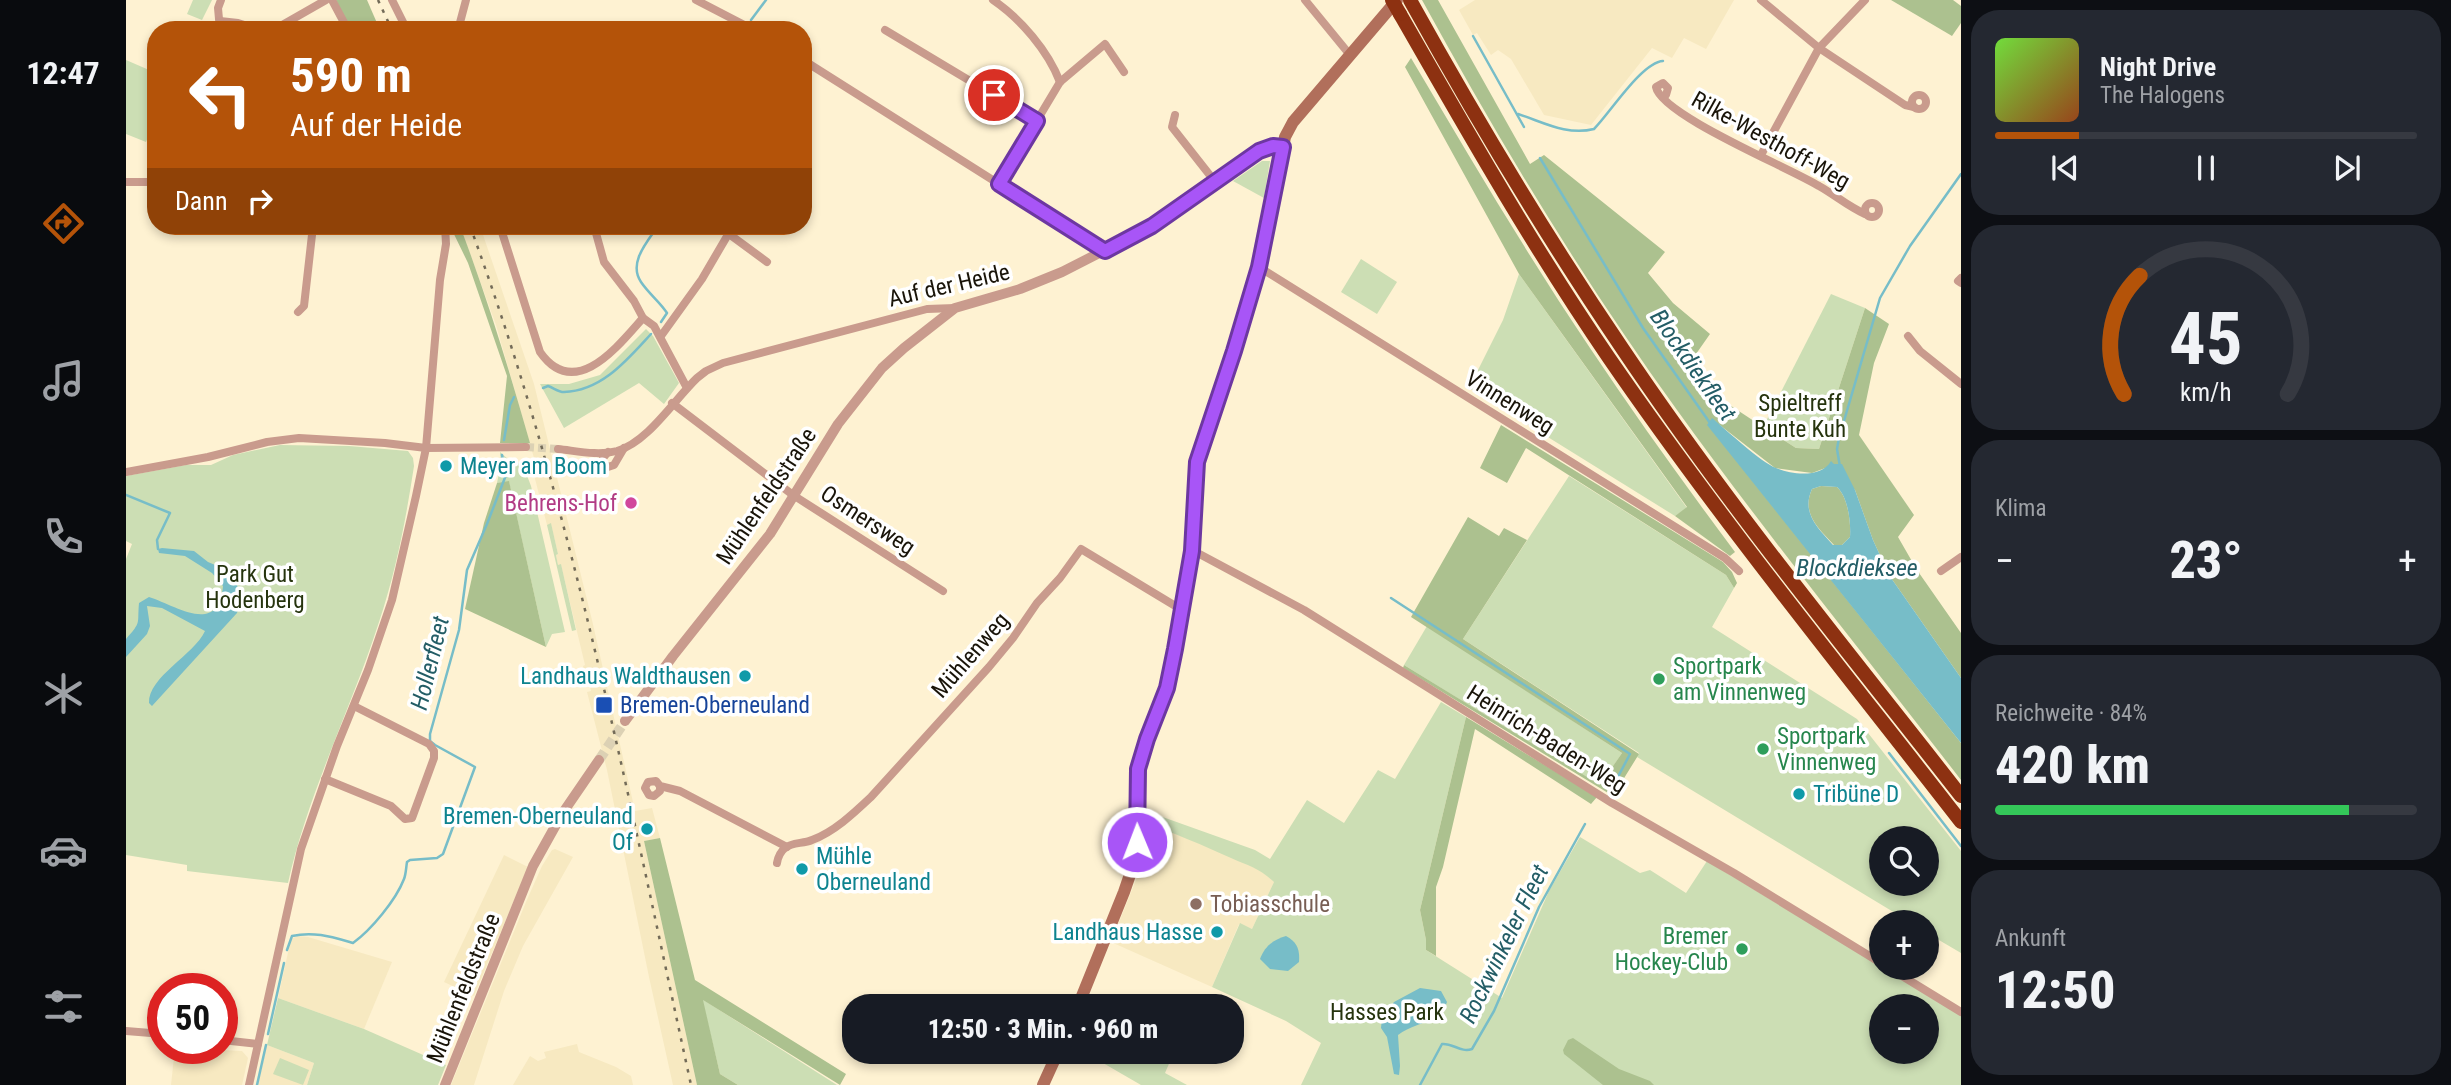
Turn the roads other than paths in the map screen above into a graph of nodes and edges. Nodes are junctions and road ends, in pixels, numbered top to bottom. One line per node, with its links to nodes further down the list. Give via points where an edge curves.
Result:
1 (221, 0): 12 (street)
2 (326, 0): 13 (street)
3 (332, 0): 14 (street)
4 (392, 0): 15 (street)
5 (466, 0): 16 (street)
6 (696, 0): 17 (street)
7 (993, 0): 23 (street, via 1016,19)
8 (1305, 0): 20 (street)
9 (1760, 0): 19 (street)
10 (1865, 0): 19 (street)
11 (1402, 3): 20 (main road); 70 (highway, via 1622,349 1745,519); 71 (highway, via 1514,211 1610,359 1734,529)
12 (219, 21)
13 (291, 21)
14 (343, 21)
15 (402, 21)
16 (460, 21)
17 (737, 21)
18 (885, 30): 27 (street)
19 (1819, 48): 25 (street); 29 (street)
20 (1350, 55): 28 (main road, via 1287,130)
21 (812, 66): 33 (street)
22 (1124, 72): 23 (street, via 1105,44)
23 (1060, 82): 27 (street)
24 (1662, 96): 29 (street, Rilke-Westhoff-Weg, via 1703,129)
25 (1914, 107)
26 (1175, 115): 32 (street, via 1172,127)
27 (1037, 121): 33 (street)
28 (1283, 147): 32 (street, Auf der Heide, via 1259,151); 43 (main road)
29 (1761, 155): 34 (street, Rilke-Westhoff-Weg)
30 (126, 182): 31 (street)
31 (147, 182)
32 (1216, 183): 41 (street, Auf der Heide)
33 (999, 184): 41 (street)
34 (1865, 214)
35 (312, 235): 45 (street, via 304,306)
36 (446, 235): 53 (street)
37 (503, 235): 46 (street, via 540,352 552,364 564,371 593,367)
38 (596, 235): 46 (street, via 604,262)
39 (728, 235): 48 (street)
40 (737, 235): 42 (street)
41 (1105, 251): 44 (street, Auf der Heide, via 1020,289)
42 (767, 262)
43 (1259, 267): 59 (main road, via 1197,462); 61 (street, Vinnenweg)
44 (955, 307): 50 (street, Auf der Heide, via 927,309 765,350 706,370); 58 (street, Mühlenfeldstraße, via 882,368)
45 (298, 312)
46 (643, 318): 48 (street)
47 (1908, 335): 49 (street, via 1920,351)
48 (660, 336): 50 (street)
49 (1961, 384)
50 (687, 388): 51 (street, Auf der Heide)
51 (672, 403): 54 (street, Auf der Heide, via 649,431); 58 (street, Osmersweg)
52 (526, 447): 53 (street)
53 (426, 448): 57 (street, via 299,438); 65 (street, via 392,600)
54 (624, 448): 56 (street, Auf der Heide); 56 (street, Auf der Heide, via 608,467 603,458)
55 (558, 449): 56 (street, Auf der Heide)
56 (608, 452)
57 (126, 472)
58 (793, 495): 63 (street, Osmersweg); 66 (street, Mühlenfeldstraße, via 770,534)
59 (1192, 551): 64 (main road); 74 (street, Heinrich-Baden-Weg, via 1304,610 1606,800)
60 (1961, 557): 62 (street)
61 (1739, 571)
62 (1941, 571)
63 (943, 591)
64 (1182, 610): 72 (street, Mühlenweg, via 1081,549 989,667 871,797 814,840); 76 (main road, via 1167,688 1138,769 1135,860)
65 (354, 706): 68 (street); 68 (street, via 429,744 434,751 418,807 412,818 405,820 391,806)
66 (625, 721)
67 (599, 760): 84 (street, Mühlenfeldstraße, via 533,866)
68 (325, 779): 81 (street, via 301,849)
69 (660, 786): 72 (street, via 680,791)
70 (1961, 796)
71 (1961, 822)
72 (787, 846): 73 (street)
73 (777, 863)
74 (1869, 956)
75 (1909, 980): 77 (street)
76 (1083, 994)
77 (1961, 1012)
78 (126, 1031): 79 (street)
79 (147, 1033)
80 (238, 1042): 81 (street)
81 (258, 1044): 83 (street)
82 (1053, 1064): 85 (main road)
83 (249, 1085)
84 (445, 1085)
85 (1043, 1085)

